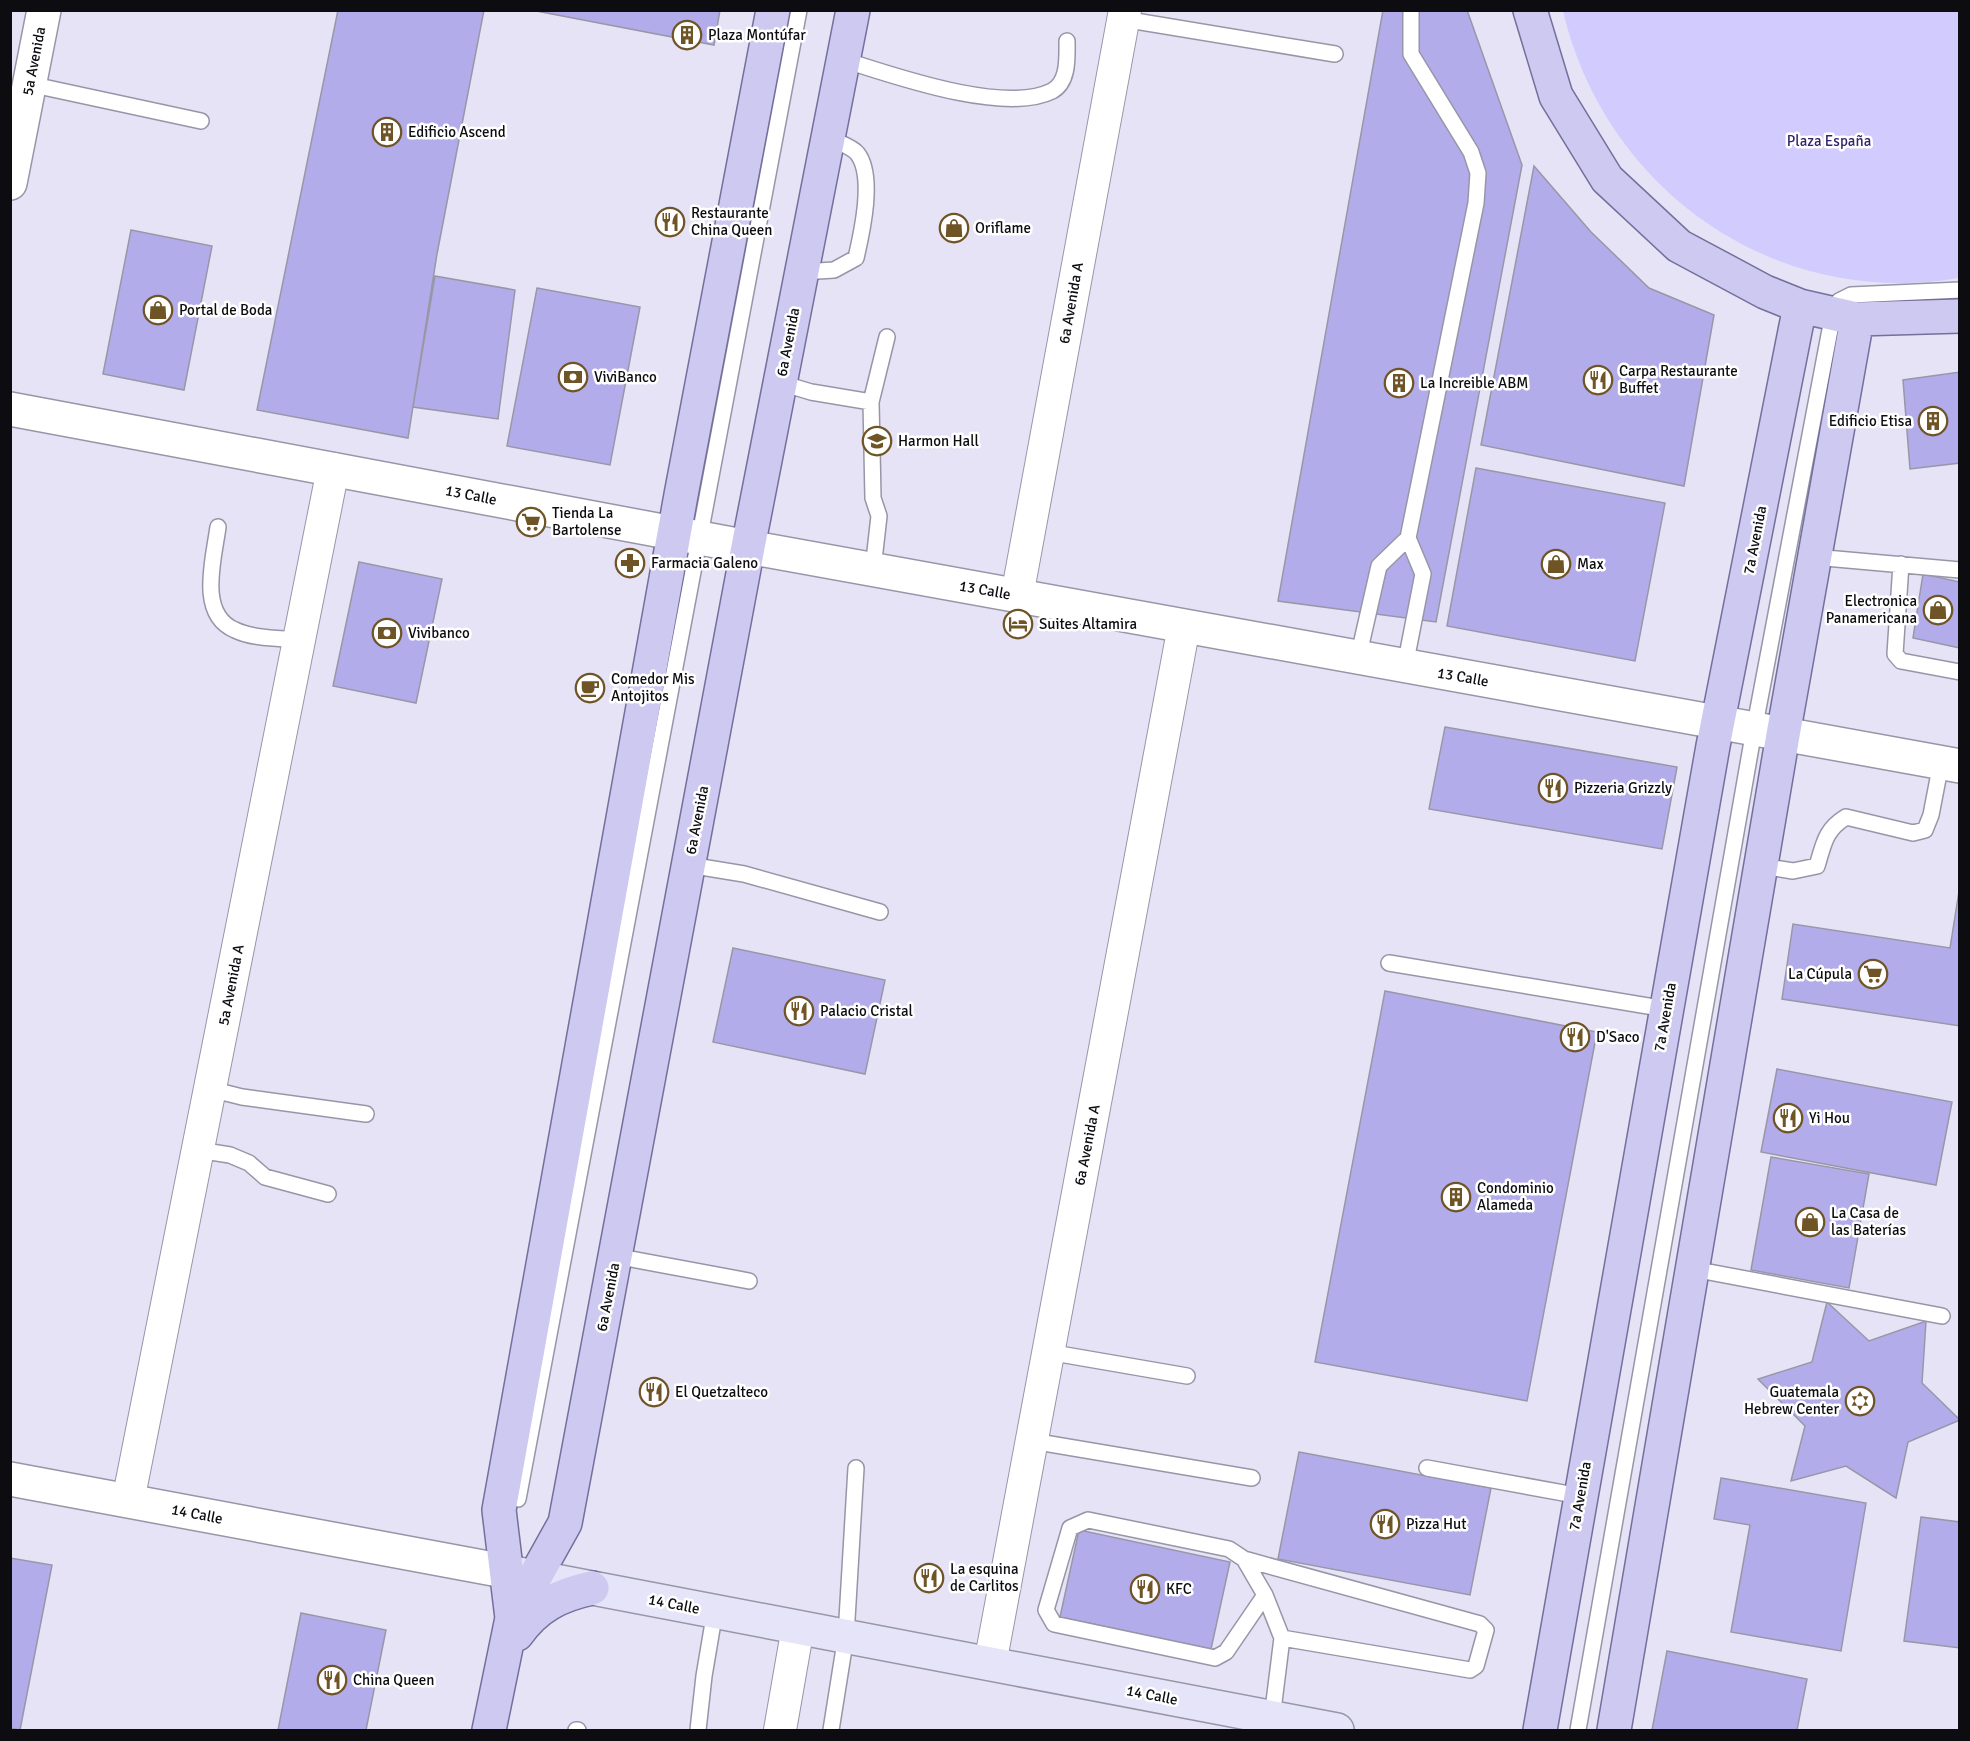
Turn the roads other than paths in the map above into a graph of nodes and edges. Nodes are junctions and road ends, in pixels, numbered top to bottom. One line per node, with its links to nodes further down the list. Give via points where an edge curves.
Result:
1 (44, 10): 11 (street, 5a Avenida)
2 (773, 10): 26 (main road, 6a Avenida)
3 (799, 10): 26 (lane)
4 (853, 10): 10 (main road, 6a Avenida)
5 (1411, 10): 27 (lane, via 1411,54 1471,152 1478,173 1476,203)
6 (1530, 10): 17 (main road, via 1556,96 1607,179 1679,246 1765,292)
7 (1124, 15): 9 (lane); 33 (street, 6a Avenida A)
8 (1067, 40): 10 (lane, via 1064,78 1052,91 1020,98 930,86)
9 (1335, 54)
10 (844, 60): 13 (main road, 6a Avenida)
11 (29, 84): 12 (lane); 14 (street, 5a Avenida)
12 (201, 121)
13 (828, 137): 15 (main road, 6a Avenida); 15 (lane, via 856,153 866,174 863,225 856,258 834,270)
14 (10, 183)
15 (802, 272): 21 (main road, 6a Avenida)
16 (1959, 290): 18 (lane, via 1851,295 1839,301)
17 (1800, 306): 18 (main road); 39 (main road, 7a Avenida)
18 (1845, 316): 19 (main road); 29 (main road); 40 (lane)
19 (1959, 316)
20 (887, 338): 22 (lane)
21 (781, 383): 22 (lane); 28 (main road, 6a Avenida)
22 (871, 402): 31 (lane, via 873,498 879,516)
23 (10, 409): 24 (street, 13 Calle)
24 (333, 469): 26 (street, 13 Calle); 35 (street, 5a Avenida A)
25 (218, 527): 35 (lane, via 210,593 219,618 234,630)
26 (687, 535): 28 (street, 13 Calle); 65 (main road, 6a Avenida, via 499,1510)
27 (1408, 538): 36 (lane, via 1379,566); 37 (lane, via 1423,574)
28 (748, 547): 31 (street, 13 Calle); 42 (main road, 6a Avenida)
29 (1814, 557): 30 (lane); 40 (main road)
30 (1901, 564): 32 (lane); 38 (lane, via 1895,654 1901,661)
31 (873, 569): 33 (street, 13 Calle)
32 (1959, 570)
33 (1017, 596): 34 (street, 13 Calle)
34 (1184, 626): 36 (street, 13 Calle); 55 (street, 6a Avenida A)
35 (300, 640): 47 (street, 5a Avenida A)
36 (1358, 658): 37 (street, 13 Calle)
37 (1405, 666): 39 (street, 13 Calle)
38 (1959, 672)
39 (1718, 723): 40 (street, 13 Calle); 46 (main road, 7a Avenida)
40 (1768, 732): 41 (street, 13 Calle); 43 (main road); 83 (lane)
41 (1950, 765): 43 (lane, via 1925,830 1913,833 1846,817 1833,825 1826,836 1817,866 1793,871)
42 (689, 865): 44 (lane, via 744,874); 51 (main road, 6a Avenida)
43 (1761, 866): 52 (main road)
44 (880, 912)
45 (1389, 963): 46 (lane)
46 (1666, 1009): 62 (main road, 7a Avenida)
47 (210, 1089): 48 (lane); 49 (street, 5a Avenida A)
48 (366, 1114)
49 (198, 1150): 50 (lane, via 230,1155 249,1163 265,1177); 63 (street, 5a Avenida A)
50 (328, 1194)
51 (615, 1256): 53 (lane); 66 (main road, 6a Avenida, via 565,1523)
52 (1693, 1269): 54 (lane); 84 (main road)
53 (749, 1281)
54 (1942, 1316)
55 (1048, 1352): 56 (lane); 57 (street, 6a Avenida A)
56 (1187, 1376)
57 (1032, 1441): 60 (lane); 75 (street, 6a Avenida A)
58 (856, 1468): 72 (lane)
59 (1427, 1468): 62 (lane)
60 (1252, 1478)
61 (10, 1479): 63 (street, 14 Calle)
62 (1580, 1496): 82 (main road, 7a Avenida)
63 (128, 1501): 65 (street, 14 Calle)
64 (1244, 1559): 68 (lane); 68 (lane, via 1229,1549 1088,1520 1079,1522 1070,1528 1046,1610 1054,1624 1215,1658 1226,1652); 73 (lane, via 1480,1624 1486,1630 1476,1666 1470,1670)
65 (504, 1571): 66 (main road, 14 Calle); 70 (main road, 6a Avenida)
66 (537, 1577): 67 (main road, 14 Calle); 70 (main road, 6a Avenida)
67 (592, 1588): 69 (main road, 14 Calle); 74 (main road, via 544,1605)
68 (1265, 1596): 73 (lane)
69 (715, 1611): 71 (main road, 14 Calle); 78 (lane)
70 (512, 1617): 74 (main road, 6a Avenida)
71 (798, 1627): 72 (main road, 14 Calle); 79 (street)
72 (846, 1636): 75 (main road, 14 Calle); 80 (lane)
73 (1282, 1638): 76 (lane)
74 (505, 1650): 77 (main road, 6a Avenida)
75 (990, 1664): 76 (main road, 14 Calle)
76 (1272, 1718): 81 (main road, 14 Calle)
77 (489, 1731)
78 (698, 1731)
79 (780, 1731)
80 (831, 1731)
81 (1337, 1731)
82 (1540, 1731)
83 (1578, 1731)
84 (1614, 1731)

